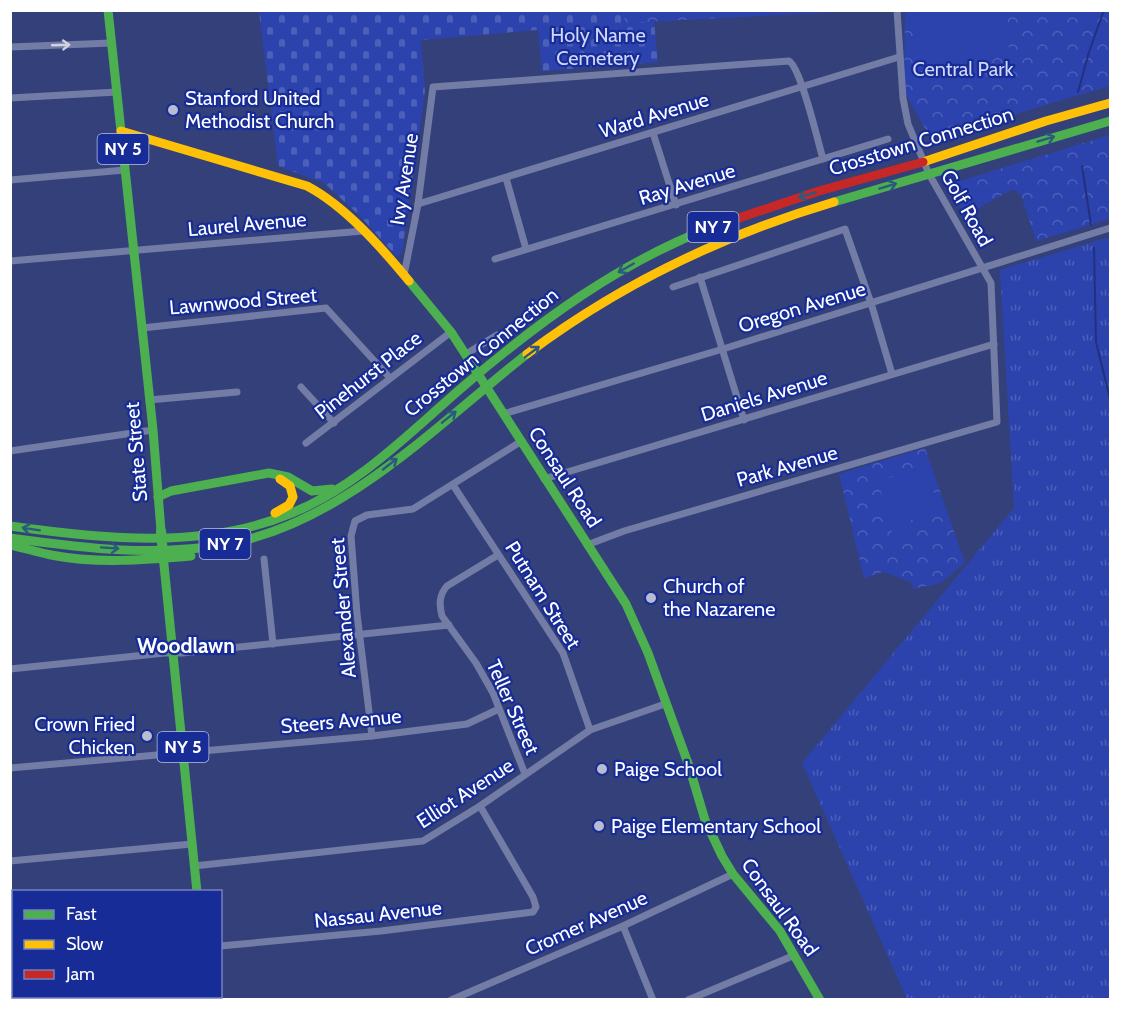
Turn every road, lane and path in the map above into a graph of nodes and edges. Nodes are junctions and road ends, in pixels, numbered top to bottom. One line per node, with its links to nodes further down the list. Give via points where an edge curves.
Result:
1 (108, 10): 3 (main road, State Street / NY 5)
2 (897, 10): 5 (street, Golf Road)
3 (112, 43): 4 (street, one-way to 3); 7 (main road, State Street / NY 5)
4 (10, 47)
5 (899, 57): 6 (street, Ward Avenue); 15 (street, Golf Road, via 905,113)
6 (802, 87): 12 (street, Ward Avenue); 14 (street); 20 (street, Ivy Avenue, via 795,64 789,61 434,87)
7 (117, 92): 8 (street); 11 (main road, State Street / NY 5)
8 (10, 98)
9 (1110, 103): 15 (main road, Crosstown Connection / NY 7)
10 (1110, 121): 17 (main road, Crosstown Connection / NY 7, one-way to 10)
11 (121, 131): 16 (main road, State Street / NY 5); 23 (main road, Consaul Road, via 307,186 326,196)
12 (653, 133): 18 (street, Ward Avenue); 21 (street)
13 (888, 139): 14 (street, Ray Avenue)
14 (823, 159): 21 (street, Ray Avenue)
15 (923, 160): 17 (street, Golf Road); 40 (main road, Crosstown Connection / NY 7, one-way to 40, via 758,210 687,237 630,265 575,299)
16 (125, 170): 19 (street); 25 (main road, State Street / NY 5)
17 (929, 174): 28 (street, Golf Road); 43 (main road, Crosstown Connection / NY 7, one-way to 17, via 577,317 695,252 763,225)
18 (506, 178): 20 (street, Ward Avenue); 24 (street)
19 (10, 180)
20 (418, 204): 29 (street, Ivy Avenue)
21 (676, 205): 24 (street, Ray Avenue)
22 (1110, 228): 28 (street, Oregon Avenue)
23 (363, 231): 25 (street, Laurel Avenue); 29 (main road, Consaul Road)
24 (526, 249): 26 (street, Ray Avenue)
25 (134, 250): 27 (street, Laurel Avenue); 33 (main road, State Street / NY 5)
26 (495, 259)
27 (10, 261)
28 (982, 267): 32 (street, Oregon Avenue); 36 (street, Golf Road, via 991,283)
29 (404, 275): 34 (main road, Consaul Road)
30 (700, 277): 31 (street); 32 (street, via 845,229); 37 (street)
31 (673, 287)
32 (872, 303): 37 (street, Oregon Avenue); 39 (street)
33 (142, 328): 41 (street, Lawnwood Street, via 326,308); 45 (main road, State Street / NY 5)
34 (451, 332): 38 (main road, Consaul Road); 41 (street, Pinehurst Place)
35 (496, 335): 38 (street)
36 (994, 344): 39 (street, Daniels Avenue); 48 (street, Golf Road)
37 (723, 349): 46 (street, Oregon Avenue); 47 (street)
38 (466, 354): 40 (main road, Consaul Road)
39 (892, 374): 47 (street, Daniels Avenue)
40 (478, 375): 43 (main road, Consaul Road); 54 (main road, Crosstown Connection / NY 7)
41 (390, 378): 49 (street, Pinehurst Place)
42 (301, 387): 49 (street)
43 (485, 387): 46 (main road, Consaul Road); 54 (main road, Crosstown Connection / NY 7, one-way to 43)
44 (237, 392): 45 (street)
45 (149, 400): 50 (main road, State Street / NY 5)
46 (503, 414): 51 (main road, Consaul Road)
47 (744, 420): 55 (street, Daniels Avenue)
48 (997, 422): 62 (street, Park Avenue)
49 (334, 423): 52 (street, Pinehurst Place)
50 (153, 430): 53 (street); 57 (main road, State Street / NY 5)
51 (520, 442): 55 (main road, Consaul Road); 56 (street, Alexander Street)
52 (306, 443)
53 (10, 451)
54 (368, 476): 57 (main road, via 317,493 305,490 282,473 269,473 171,491); 58 (main road, Crosstown Connection / NY 7, via 285,516); 60 (main road, Crosstown Connection / NY 7, one-way to 54, via 137,549 188,549 234,543 290,525 332,505); 64 (main road, via 340,506 288,533 215,553)
55 (544, 479): 62 (main road, Consaul Road)
56 (453, 486): 63 (street, Putnam Street); 67 (street, Alexander Street, via 413,509 361,516 354,521 351,536)
57 (158, 497): 58 (main road, via 172,498 269,477 286,482 292,493 289,506); 64 (main road, State Street / NY 5, bridge)
58 (255, 524): 59 (main road, Crosstown Connection / NY 7, one-way to 59, via 197,535 132,538 78,536)
59 (10, 526)
60 (10, 538)
61 (10, 545): 64 (main road, via 86,559)
62 (587, 545): 71 (main road, Consaul Road, via 636,623)
63 (498, 555): 66 (street, via 442,591 440,608); 73 (street, Putnam Street, via 562,653)
64 (164, 557): 69 (main road, State Street / NY 5)
65 (264, 559): 68 (street)
66 (449, 626): 67 (street); 72 (street, Teller Street, via 476,663)
67 (360, 636): 68 (street); 74 (street, Alexander Street)
68 (273, 644): 69 (street)
69 (172, 653): 70 (street); 75 (main road, State Street / NY 5)
70 (10, 669)
71 (665, 704): 73 (street, Elliot Avenue); 82 (main road, Consaul Road, via 705,820)
72 (499, 709): 74 (street, Steers Avenue, via 467,724); 77 (street, Teller Street)
73 (590, 730): 77 (street, Elliot Avenue)
74 (372, 736): 75 (street, Steers Avenue)
75 (184, 752): 76 (street, Steers Avenue); 79 (main road, State Street / NY 5)
76 (10, 768)
77 (525, 774): 78 (street, Elliot Avenue)
78 (480, 806): 81 (street, Elliot Avenue, via 423,841); 85 (street, Nassau Avenue, via 523,879 536,907 533,912)
79 (192, 844): 80 (street); 81 (main road, State Street / NY 5)
80 (10, 861)
81 (194, 866): 83 (main road, State Street / NY 5)
82 (733, 874): 84 (street, Cromer Avenue); 86 (main road, Consaul Road, via 780,931)
83 (197, 890)
84 (623, 926): 87 (street, Cromer Avenue); 88 (street)
85 (222, 946)
86 (795, 956): 89 (street); 90 (main road, Consaul Road)
87 (451, 999)
88 (653, 999)
89 (688, 999)
90 (820, 999)

